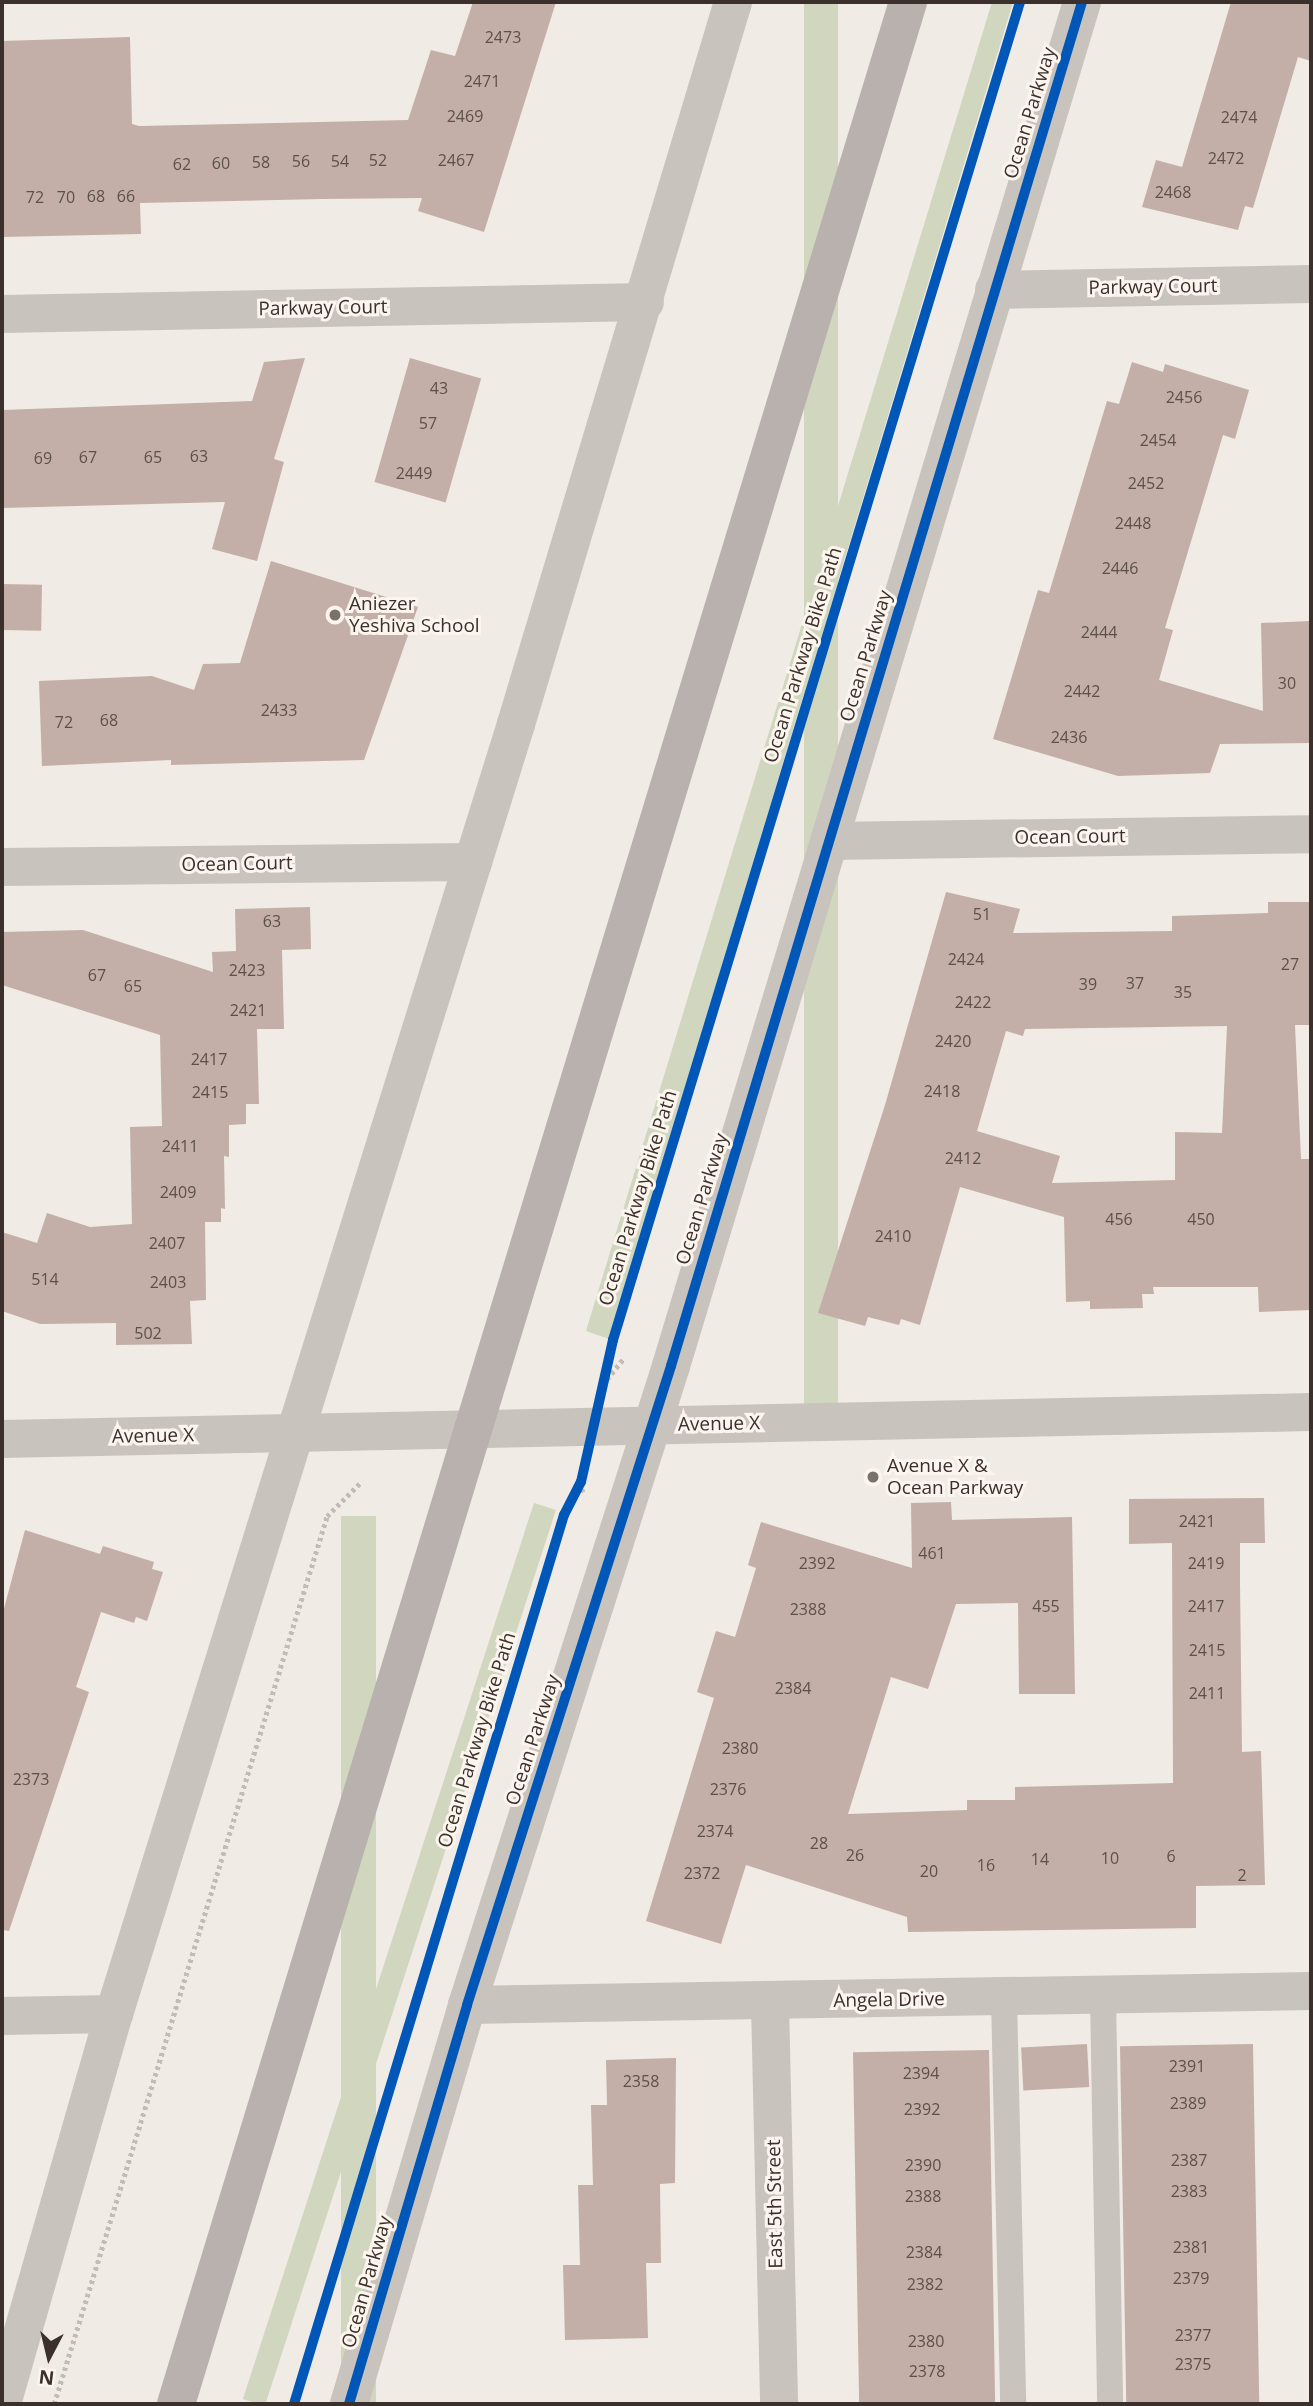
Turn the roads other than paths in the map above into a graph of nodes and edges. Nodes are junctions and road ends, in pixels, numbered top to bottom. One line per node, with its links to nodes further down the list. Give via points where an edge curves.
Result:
1 (733, 2): 6 (street)
2 (908, 2): 14 (main road)
3 (1082, 2): 5 (street, Ocean Parkway)
4 (1311, 284): 5 (street, Parkway Court)
5 (994, 290): 9 (street, Ocean Parkway)
6 (645, 302): 7 (street, Parkway Court); 10 (street)
7 (2, 314)
8 (1311, 834): 9 (street, Ocean Court)
9 (829, 841): 13 (street, Ocean Parkway)
10 (473, 862): 11 (street, Ocean Court); 15 (street)
11 (2, 867)
12 (1311, 1412): 13 (street, Avenue X)
13 (652, 1426): 14 (street, Avenue X); 21 (street, Ocean Parkway)
14 (473, 1429): 15 (street, Avenue X); 25 (main road)
15 (298, 1433): 16 (street, Avenue X); 22 (street)
16 (2, 1439)
17 (1311, 1991): 18 (street, Angela Drive)
18 (1103, 1996): 19 (street, Angela Drive); 29 (lane)
19 (1004, 1998): 20 (street, Angela Drive); 28 (lane)
20 (770, 2003): 21 (street, Angela Drive); 27 (street, East 5th Street)
21 (467, 2005): 26 (street, Ocean Parkway)
22 (114, 2014): 23 (street); 24 (street)
23 (2, 2016)
24 (2, 2404)
25 (176, 2404)
26 (349, 2404)
27 (779, 2404)
28 (1013, 2404)
29 (1110, 2404)

